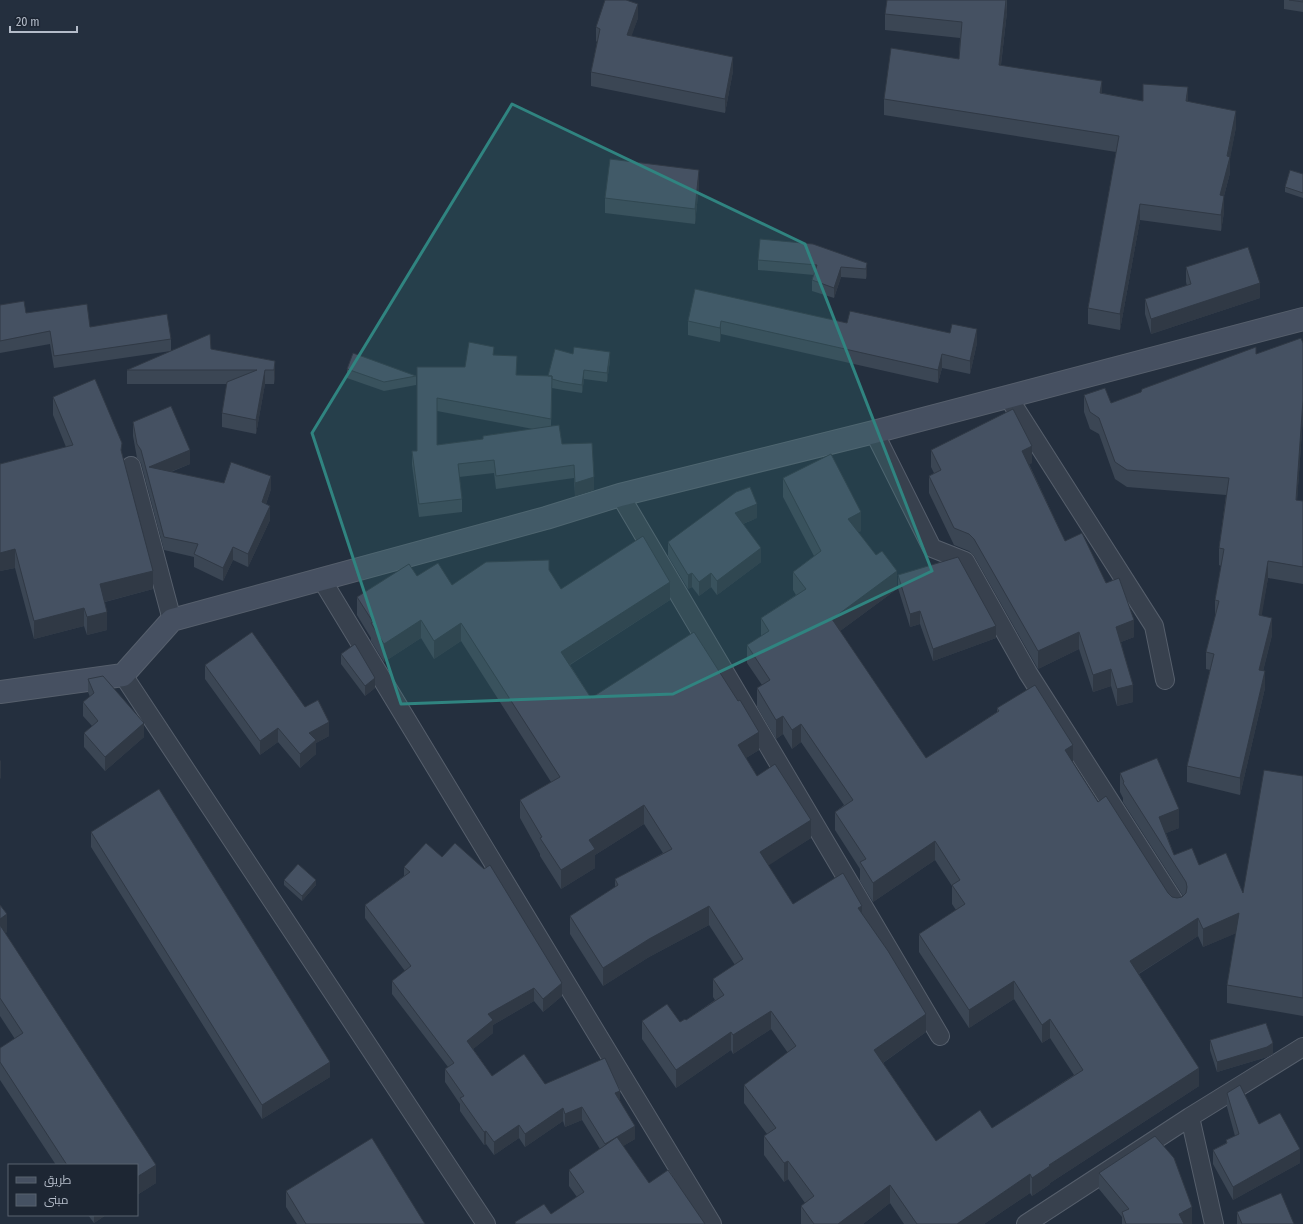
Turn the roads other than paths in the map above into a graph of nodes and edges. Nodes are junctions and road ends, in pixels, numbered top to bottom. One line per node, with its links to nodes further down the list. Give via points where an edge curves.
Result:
1 (1303, 319): 2 (main road)
2 (1008, 397): 3 (main road); 9 (street, via 1154,626)
3 (874, 432): 5 (main road); 11 (street, via 932,548 965,561 1028,673)
4 (131, 466): 7 (street)
5 (620, 495): 6 (main road); 12 (street)
6 (322, 580): 7 (main road); 17 (street)
7 (172, 620): 8 (main road)
8 (123, 675): 10 (main road); 16 (street)
9 (1165, 680)
10 (0, 692)
11 (1177, 906)
12 (940, 1036)
13 (1303, 1047): 14 (street)
14 (1190, 1117): 15 (street); 18 (street)
15 (1030, 1223)
16 (486, 1224)
17 (712, 1224)
18 (1214, 1224)

